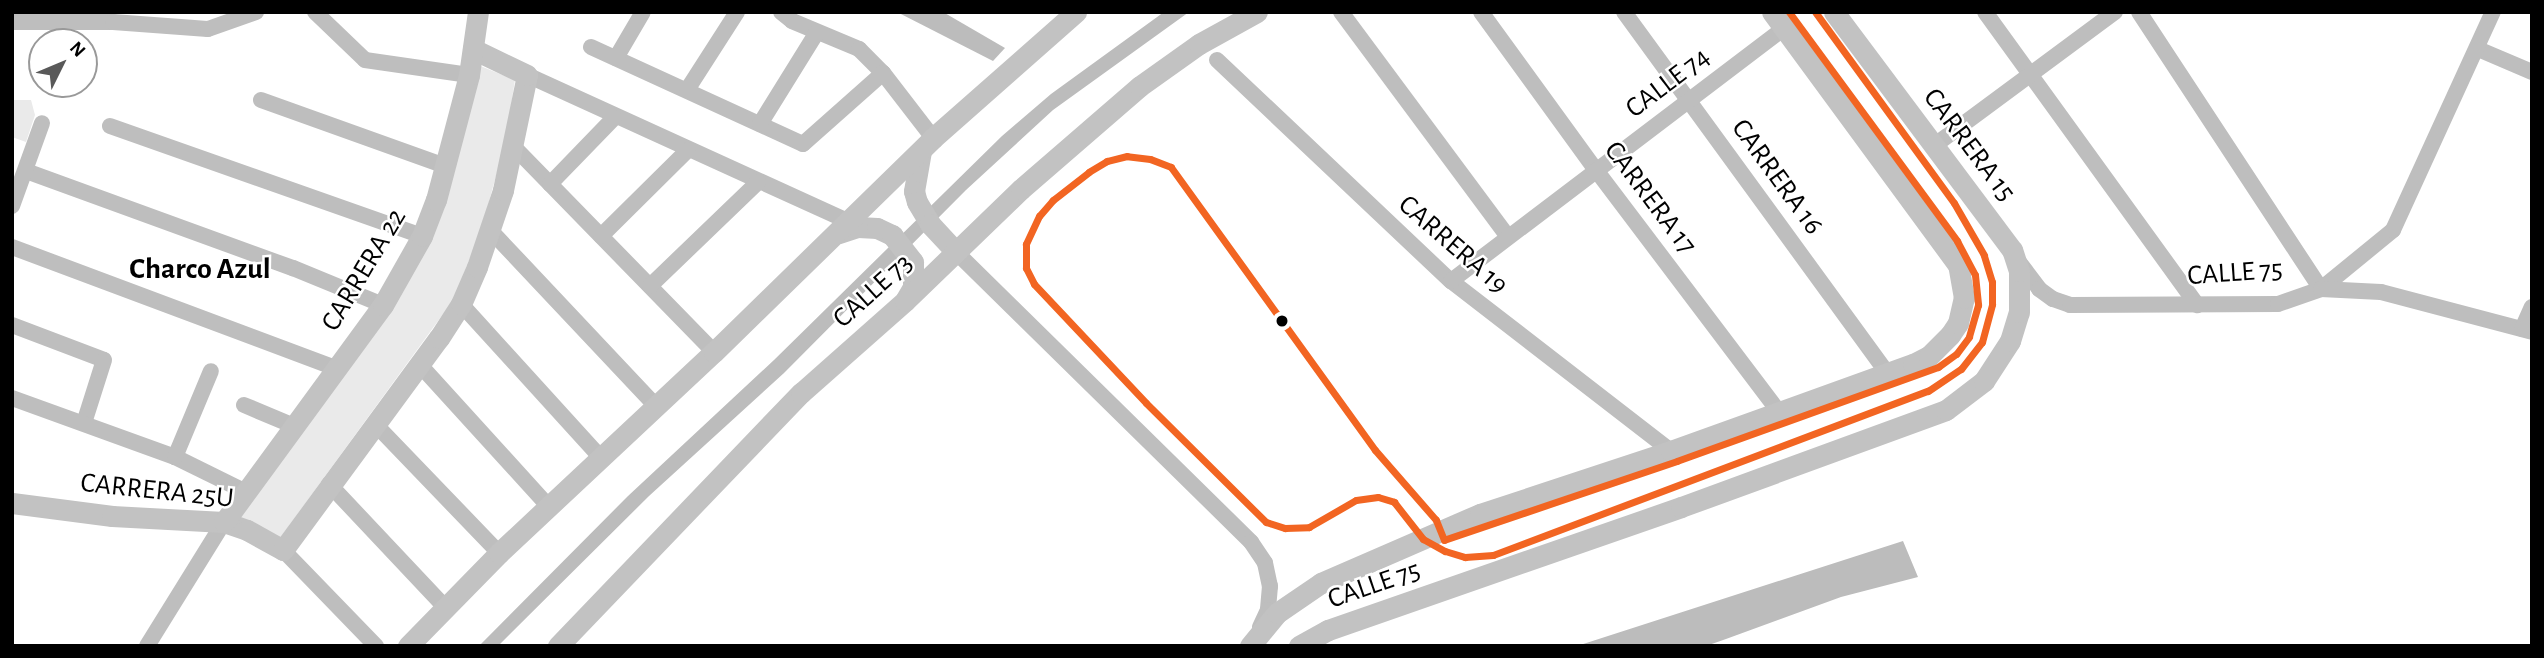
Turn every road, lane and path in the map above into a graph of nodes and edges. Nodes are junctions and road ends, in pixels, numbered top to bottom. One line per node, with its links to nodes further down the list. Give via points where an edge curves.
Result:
1 (256, 12): 18 (street, via 208,29 113,22)
2 (315, 12): 28 (street, via 365,60)
3 (478, 12): 21 (main road, CARRERA 22)
4 (643, 12): 23 (street)
5 (737, 12): 30 (street)
6 (781, 12): 19 (street)
7 (1257, 12): 54 (main road, CALLE 73, via 1199,44 1140,86)
8 (1341, 12): 51 (street)
9 (1482, 12): 42 (street, CARRERA 17)
10 (1624, 12): 32 (street, CARRERA 16)
11 (1834, 12): 38 (main road, CARRERA 15)
12 (1985, 12): 27 (street)
13 (2115, 12): 27 (street)
14 (2139, 12): 57 (street)
15 (2493, 12): 22 (street, CALLE 75)
16 (1072, 13): 37 (main road)
17 (1778, 20): 32 (street, CALLE 74); 70 (main road, CALLE 75, via 1952,256 1963,283 1961,313 1941,346)
18 (12, 22)
19 (817, 32): 26 (street, via 859,49); 35 (street)
20 (591, 47): 23 (street)
21 (473, 49): 28 (main road, CARRERA 22); 29 (main road)
22 (2478, 50): 25 (street); 57 (street, CALLE 75, via 2393,230)
23 (616, 58): 30 (street)
24 (1217, 60): 55 (street, CARRERA 19)
25 (2532, 72)
26 (883, 73): 35 (street, via 803,144); 37 (street)
27 (2029, 73): 38 (street); 61 (street)
28 (469, 75): 41 (main road, CARRERA 22)
29 (527, 75): 33 (street); 39 (main road)
30 (687, 90): 35 (street)
31 (261, 100): 41 (street)
32 (1688, 100): 42 (street, CALLE 74); 70 (street, CARRERA 16)
33 (614, 118): 40 (street); 45 (street)
34 (42, 123): 43 (street)
35 (760, 124)
36 (110, 126): 49 (street)
37 (927, 145): 47 (main road); 54 (main road, via 915,175 917,202)
38 (1935, 145): 53 (main road, CARRERA 15)
39 (513, 146): 45 (street); 48 (main road)
40 (688, 150): 44 (street); 50 (street)
41 (445, 166): 49 (main road, CARRERA 22)
42 (1596, 170): 51 (street, CALLE 74); 74 (street, CARRERA 17)
43 (26, 171): 46 (street); 59 (street)
44 (758, 182): 47 (street); 56 (street)
45 (550, 184): 50 (street)
46 (12, 206)
47 (848, 228): 58 (main road, via 877,228 892,235 914,262 913,287); 66 (main road)
48 (491, 231): 60 (main road); 73 (street)
49 (422, 236): 59 (main road, CARRERA 22)
50 (601, 236): 56 (street)
51 (1508, 237): 55 (street, CALLE 74)
52 (12, 247): 68 (street)
53 (2012, 250): 61 (street, CALLE 75, via 2039,289 2070,305); 64 (main road, CARRERA 15, via 2020,285)
54 (956, 251): 58 (main road, CALLE 73); 90 (street, via 1251,542 1265,563 1270,586 1268,610)
55 (1451, 281): 78 (street, CARRERA 19)
56 (650, 286): 66 (street)
57 (2321, 289): 61 (street, CALLE 75, via 2278,304); 65 (street, via 2381,292)
58 (905, 301): 94 (main road, CALLE 73, via 801,393)
59 (383, 304): 68 (main road, CARRERA 22)
60 (461, 304): 67 (main road); 80 (street)
61 (2197, 305)
62 (2532, 307): 65 (street)
63 (12, 326): 75 (street, via 104,360)
64 (2015, 326): 89 (main road, CALLE 75, via 1994,368 1972,392 1946,410)
65 (2527, 331)
66 (714, 352): 73 (main road)
67 (420, 365): 76 (main road); 84 (street)
68 (336, 368): 77 (main road, CARRERA 22)
69 (211, 371): 79 (street)
70 (1887, 373): 74 (main road, CALLE 75)
71 (12, 398): 75 (street, CARRERA 25U)
72 (244, 405): 77 (street)
73 (655, 405): 80 (main road)
74 (1779, 412): 78 (main road, CALLE 75)
75 (84, 423): 79 (street, CARRERA 25U)
76 (375, 424): 81 (main road); 87 (street)
77 (294, 426): 82 (main road, CARRERA 22)
78 (1671, 451): 90 (main road, CALLE 75, via 1480,514 1321,583 1277,613)
79 (175, 457): 82 (street, CARRERA 25U)
80 (601, 458): 84 (main road)
81 (329, 484): 86 (main road); 88 (street)
82 (246, 492): 85 (main road, CARRERA 22)
83 (12, 503): 85 (main road, CARRERA 25U, via 112,516)
84 (549, 507): 87 (main road)
85 (224, 523): 86 (main road, CARRERA 25U); 91 (street)
86 (284, 550): 92 (street, CARRERA 25U)
87 (499, 554): 88 (main road)
88 (446, 608): 93 (main road)
89 (1304, 642)
90 (1251, 645)
91 (147, 646)
92 (376, 646)
93 (408, 646)
94 (558, 646)

